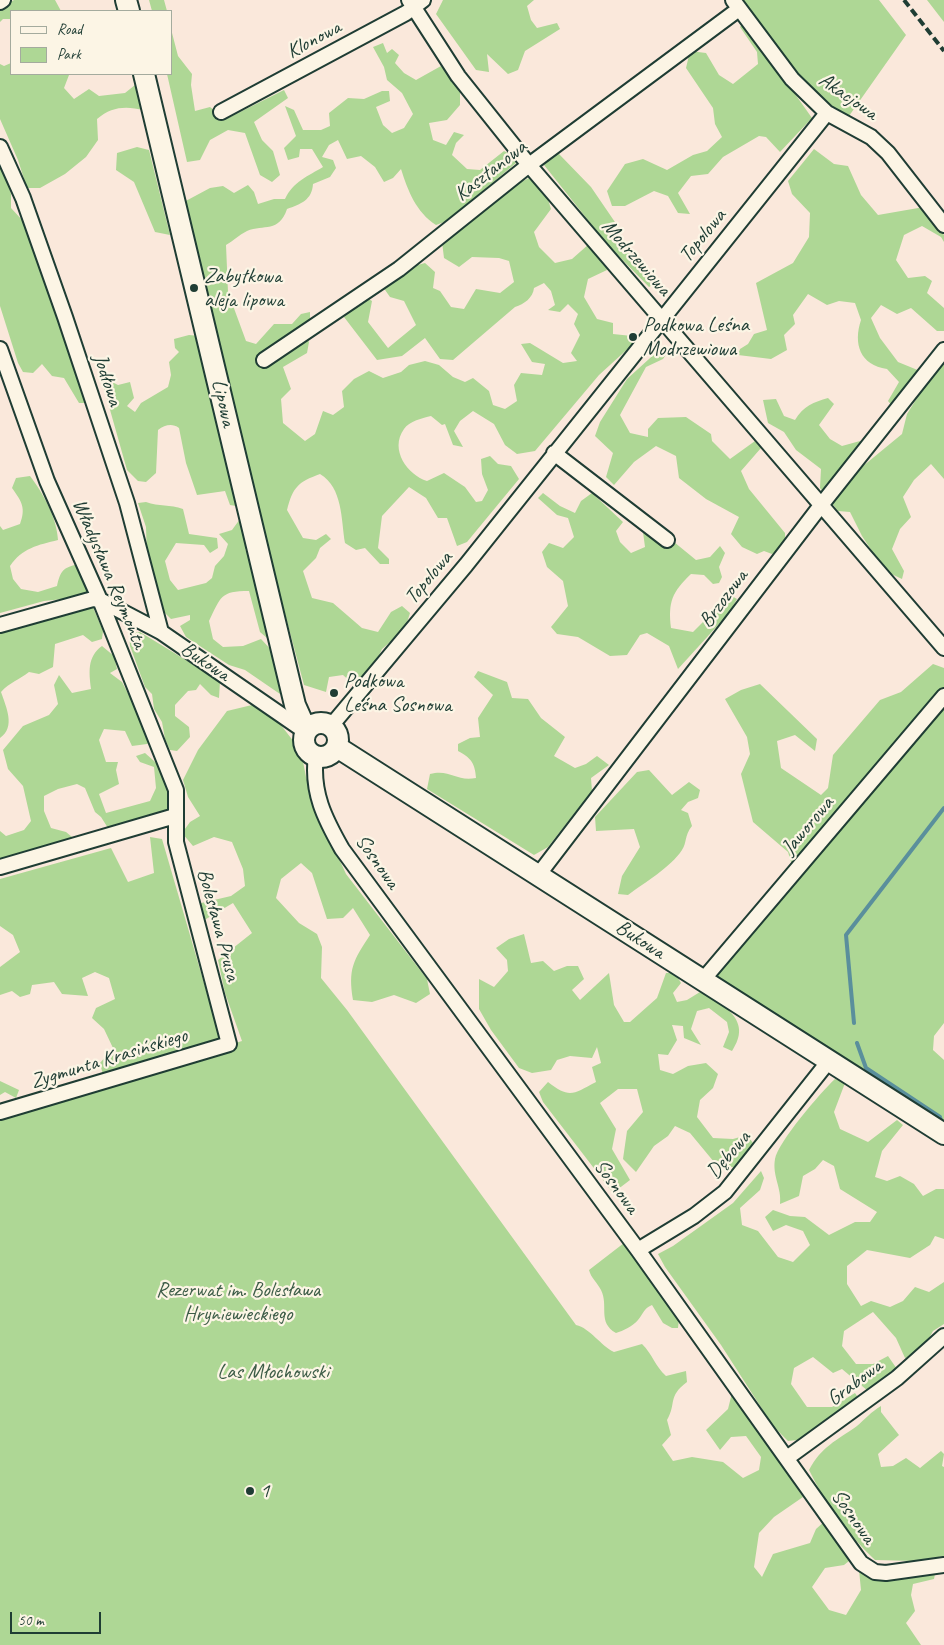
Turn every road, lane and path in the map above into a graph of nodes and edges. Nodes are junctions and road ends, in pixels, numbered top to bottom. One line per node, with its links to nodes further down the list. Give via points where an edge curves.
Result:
1 (4, 0): 2 (street)
2 (0, 2)
3 (415, 3): 6 (street, Klonowa); 9 (street, Modrzewiowa, via 458,76)
4 (736, 4): 7 (street, Akacjowa, via 792,79); 9 (street, Kasztanowa)
5 (144, 75): 25 (street, Lipowa, via 295,705)
6 (221, 112)
7 (827, 112): 10 (street, Akacjowa, via 871,137 888,153); 11 (street, Topolowa)
8 (0, 147): 21 (street, Jodłowa, via 23,198 124,494)
9 (529, 165): 11 (street, Modrzewiowa); 14 (street, Kasztanowa, via 399,269)
10 (944, 225)
11 (663, 319): 16 (street, Topolowa); 17 (street, Modrzewiowa)
12 (0, 349): 15 (street, Władysława Reymonta)
13 (944, 350): 17 (street, Brzozowa)
14 (264, 360)
15 (4, 373): 19 (street, Władysława Reymonta)
16 (554, 453): 18 (street); 24 (street, Topolowa, via 466,565)
17 (822, 504): 22 (street, Modrzewiowa); 30 (street, Brzozowa)
18 (667, 540)
19 (100, 600): 20 (street, via 93,599); 21 (street, Bukowa); 28 (street, Władysława Reymonta, via 176,790)
20 (0, 625)
21 (161, 632): 25 (street, Bukowa)
22 (944, 648)
23 (944, 696): 31 (street, Jaworowa)
24 (331, 726): 25 (street, via 319,723); 26 (street, via 338,736)
25 (307, 730): 27 (street, via 306,745)
26 (337, 747): 27 (street, via 328,755); 30 (street, Bukowa)
27 (316, 756): 36 (street, Sosnowa, via 319,804 342,849)
28 (175, 816): 29 (street); 32 (street, Bolesława Prusa, via 176,842 184,878)
29 (0, 867)
30 (539, 874): 31 (street, Bukowa)
31 (702, 981): 33 (street, Bukowa)
32 (229, 1044): 34 (street, Zygmunta Krasińskiego)
33 (828, 1062): 35 (street, Bukowa); 36 (street, Dębowa, via 725,1192 694,1216)
34 (0, 1112)
35 (944, 1134)
36 (638, 1250): 38 (street, Sosnowa)
37 (944, 1336): 38 (street, Grabowa, via 897,1378)
38 (787, 1458): 39 (street, Sosnowa, via 861,1563 875,1572 886,1573)
39 (944, 1565)

